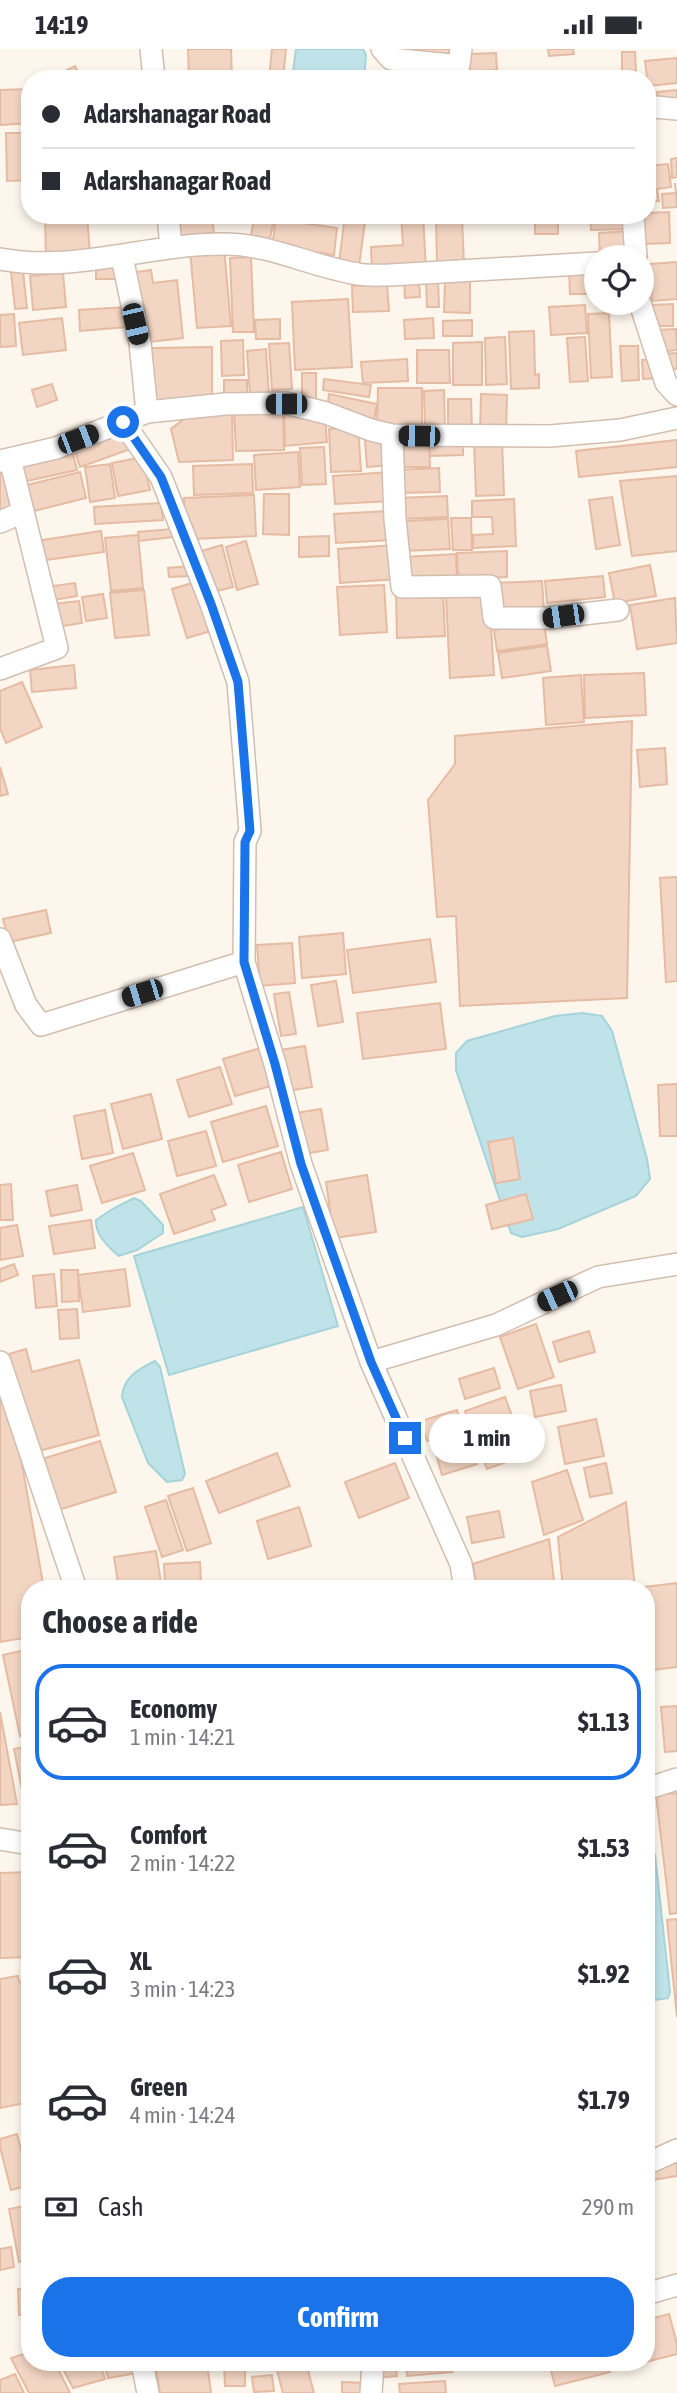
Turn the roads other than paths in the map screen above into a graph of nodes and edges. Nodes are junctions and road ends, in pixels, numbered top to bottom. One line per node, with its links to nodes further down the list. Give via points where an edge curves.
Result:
1 (151, 49): 4 (street)
2 (382, 49): 3 (street, via 391,59 451,65 459,65)
3 (461, 49)
4 (153, 70)
5 (656, 107): 6 (street)
6 (677, 109)
7 (169, 224): 10 (street)
8 (634, 224): 9 (street)
9 (635, 245)
10 (171, 247): 11 (street); 13 (street, via 225,244 261,248 359,275)
11 (122, 257): 12 (street, via 27,264); 16 (street, via 140,343)
12 (0, 259)
13 (584, 264)
14 (644, 315): 15 (street, via 666,383)
15 (677, 395)
16 (147, 412): 18 (street); 19 (street, via 225,404 286,404)
17 (677, 418): 19 (street, via 620,430 550,436)
18 (123, 422): 20 (street, via 56,448); 26 (street, via 161,477 238,682 250,831 245,842)
19 (392, 435): 23 (street, via 402,587 490,586 494,618)
20 (5, 460): 21 (street)
21 (23, 512): 22 (street); 24 (street, via 57,648)
22 (0, 522)
23 (618, 610)
24 (0, 669)
25 (0, 939): 26 (street, via 26,1005 41,1025)
26 (244, 962): 29 (street, via 301,1164)
27 (677, 1264): 29 (street, via 598,1277 496,1325)
28 (0, 1362): 30 (street)
29 (371, 1362): 31 (street, via 461,1564)
30 (73, 1580)
31 (464, 1580)
32 (677, 1779): 33 (street)
33 (655, 1786)
34 (0, 1839): 35 (street)
35 (21, 1842)
36 (677, 2150): 37 (street)
37 (655, 2160)
38 (677, 2285): 39 (street)
39 (655, 2291)
40 (144, 2371): 42 (street)
41 (372, 2371): 43 (street)
42 (148, 2393)
43 (371, 2393)

